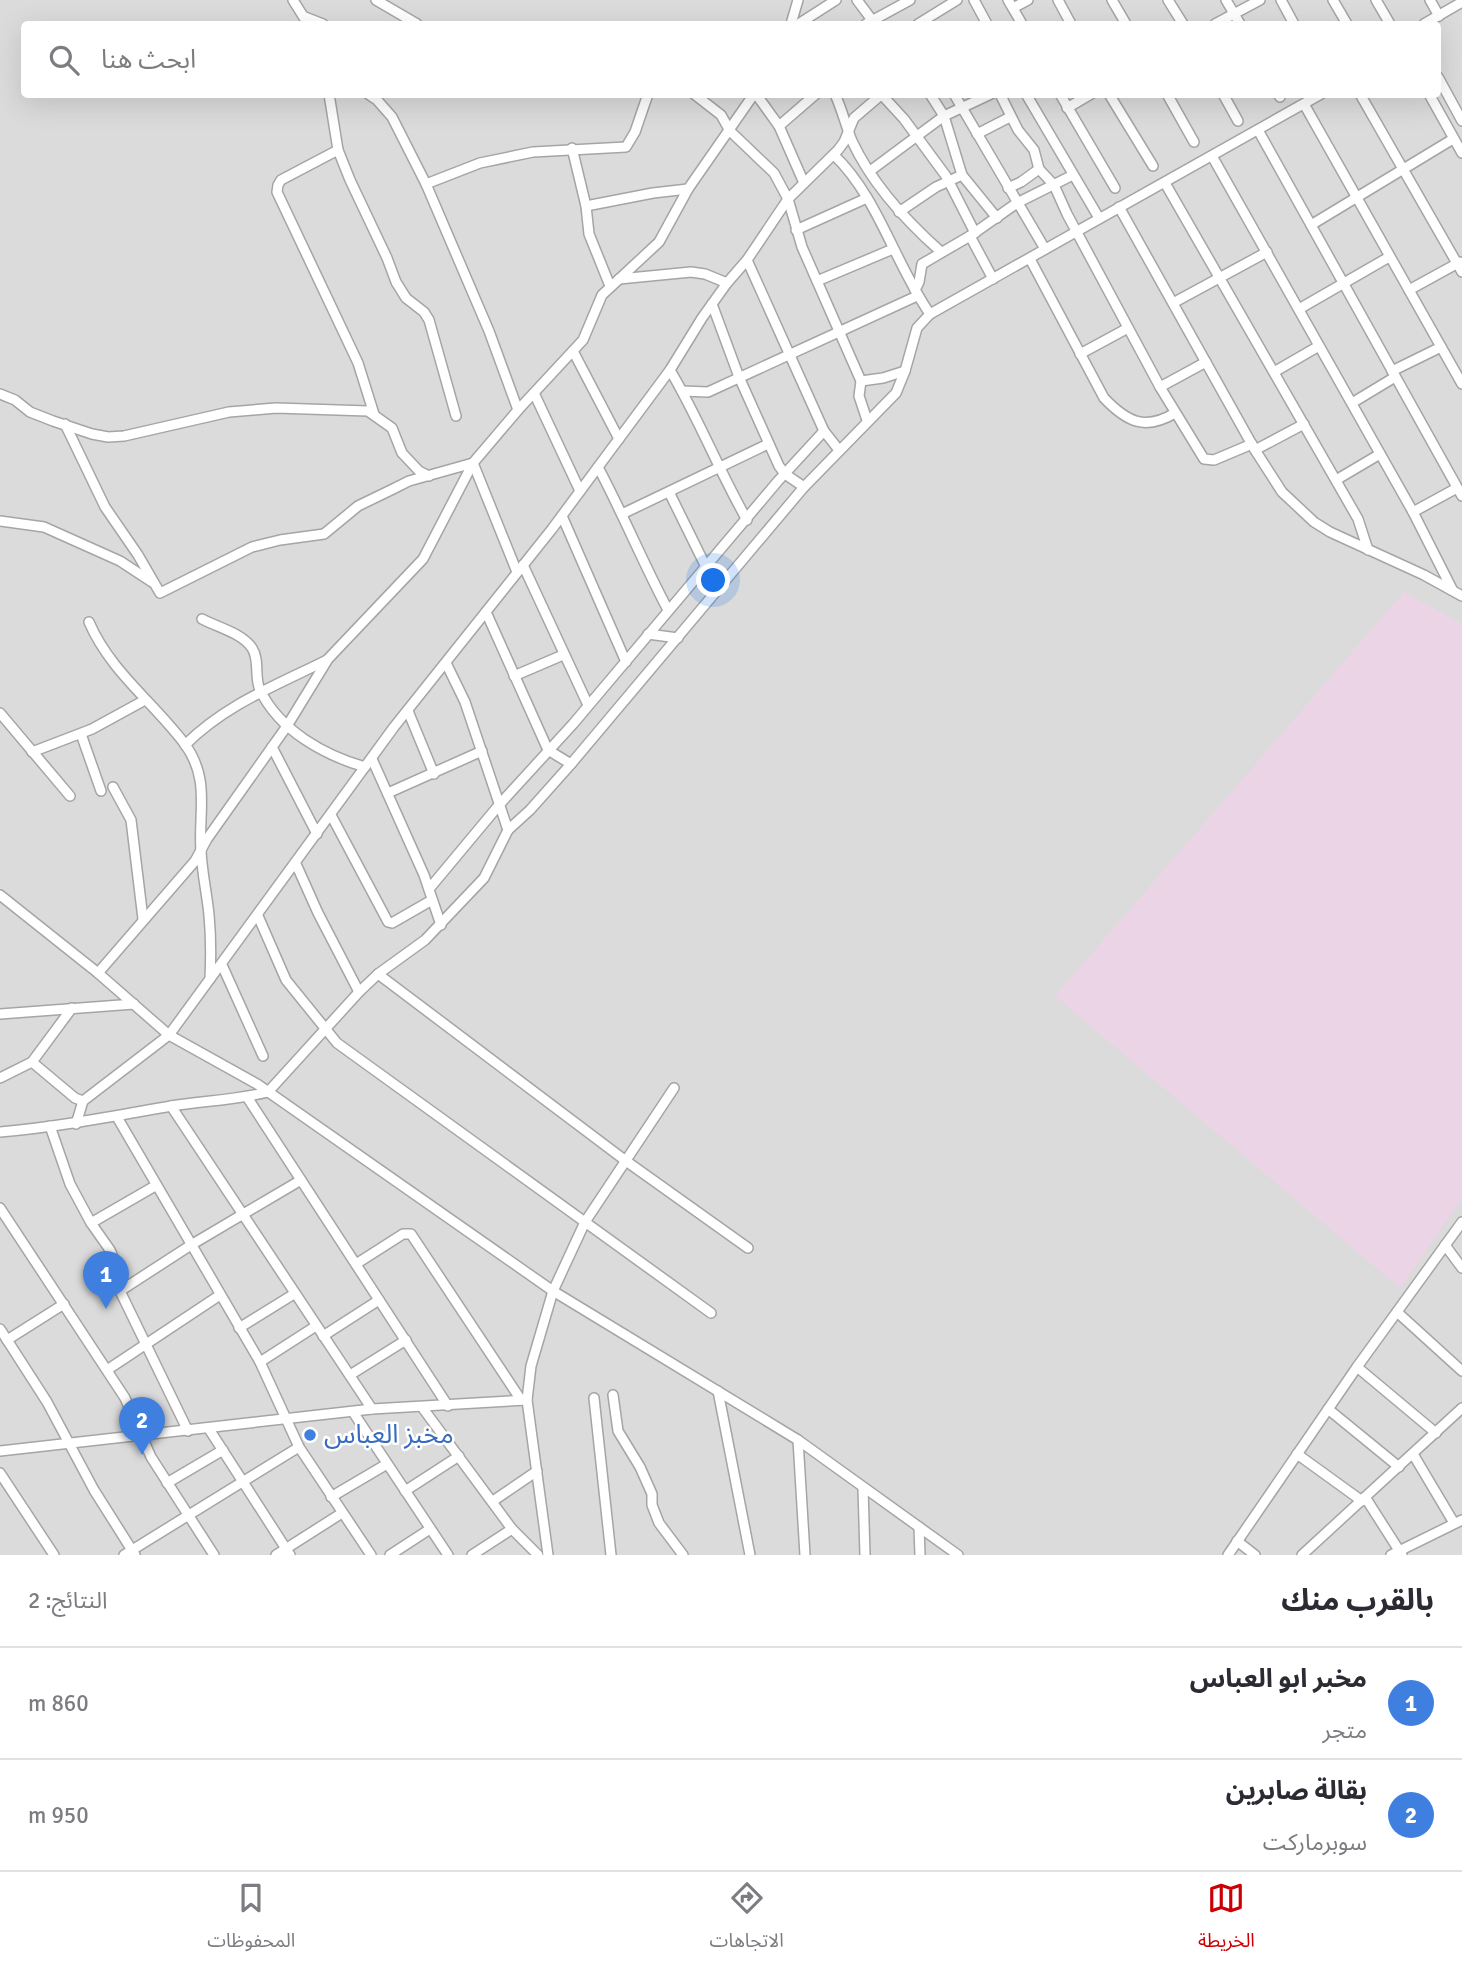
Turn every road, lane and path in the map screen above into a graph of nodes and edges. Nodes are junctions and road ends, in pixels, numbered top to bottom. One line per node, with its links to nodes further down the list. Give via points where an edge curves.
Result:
1 (293, 0): 23 (street)
2 (376, 0): 24 (street)
3 (798, 0): 25 (street)
4 (836, 0): 26 (street)
5 (856, 0): 27 (street)
6 (910, 0): 28 (street)
7 (957, 0): 29 (street)
8 (974, 0): 30 (street)
9 (1028, 0): 19 (street)
10 (1058, 0): 32 (street)
11 (1112, 0): 33 (street)
12 (1168, 0): 34 (street)
13 (1226, 0): 21 (street)
14 (1260, 0): 21 (street)
15 (1281, 0): 37 (street)
16 (1333, 0): 38 (street)
17 (1376, 0): 39 (street)
18 (1430, 0): 22 (street)
19 (1010, 4): 31 (street)
20 (1461, 5): 22 (street)
21 (1235, 14): 35 (street); 36 (street)
22 (1439, 16): 40 (street)
23 (306, 21)
24 (412, 21)
25 (796, 21)
26 (802, 21)
27 (869, 21)
28 (876, 21)
29 (923, 21)
30 (984, 21)
31 (1020, 21)
32 (1069, 21)
33 (1124, 21)
34 (1181, 21)
35 (1221, 21)
36 (1238, 21)
37 (1292, 21)
38 (1345, 21)
39 (1388, 21)
40 (1430, 21)
41 (1441, 84): 71 (street)
42 (330, 98): 81 (street)
43 (374, 98): 94 (street, via 392,117)
44 (647, 98): 80 (street, via 626,147)
45 (699, 98): 75 (street, via 721,115)
46 (752, 98): 75 (street)
47 (758, 98): 72 (street)
48 (811, 98): 72 (street)
49 (837, 98): 73 (street)
50 (878, 98): 73 (street)
51 (885, 98): 77 (street)
52 (933, 98): 68 (street)
53 (957, 98): 66 (street)
54 (981, 98): 66 (street)
55 (1002, 98): 69 (street)
56 (1028, 98): 90 (street)
57 (1062, 98): 67 (street)
58 (1084, 98): 67 (street)
59 (1112, 98): 85 (street)
60 (1169, 98): 79 (street)
61 (1225, 98): 70 (street)
62 (1314, 98): 65 (street)
63 (1362, 98): 87 (street)
64 (1431, 98): 78 (street)
65 (1304, 104): 74 (street); 99 (street)
66 (962, 106): 68 (street); 76 (street)
67 (1067, 108): 97 (street)
68 (944, 116): 77 (street); 89 (street)
69 (1010, 117): 76 (street); 86 (street, via 1034,150)
70 (1238, 121)
71 (1462, 121)
72 (779, 126): 92 (street)
73 (849, 127): 83 (street); 88 (street)
74 (1258, 130): 84 (street); 108 (street)
75 (730, 131): 98 (street); 101 (street, via 774,173)
76 (977, 134): 96 (street)
77 (916, 136): 88 (street); 91 (street)
78 (1453, 139): 82 (street); 87 (street)
79 (1194, 142)
80 (572, 148): 94 (street, via 480,163); 103 (street)
81 (338, 150): 155 (street, via 281,180 277,192 358,363); 156 (street, via 396,282 429,320)
82 (1462, 153)
83 (834, 155): 92 (street); 100 (street)
84 (1212, 156): 93 (street); 115 (street)
85 (1153, 166)
86 (1039, 169): 95 (street); 96 (street)
87 (1404, 170): 99 (street); 119 (street)
88 (870, 171): 105 (street)
89 (962, 175): 91 (street); 106 (street)
90 (1073, 175): 95 (street); 107 (street)
91 (949, 181): 105 (street); 111 (street)
92 (804, 183): 101 (street)
93 (1165, 183): 104 (street); 120 (street)
94 (426, 184): 153 (street, via 489,331)
95 (1054, 185): 102 (street); 110 (street)
96 (1008, 188): 102 (street)
97 (1115, 188)
98 (688, 189): 103 (street); 121 (street, via 659,242)
99 (1357, 197): 108 (street); 116 (street)
100 (867, 198): 109 (street); 112 (street)
101 (788, 200): 109 (street); 118 (street)
102 (1017, 203): 106 (street); 113 (street)
103 (586, 206): 126 (street, via 593,248)
104 (1119, 207): 107 (street); 129 (street)
105 (899, 212): 114 (street)
106 (997, 218): 111 (street)
107 (1099, 218): 110 (street)
108 (1311, 225): 125 (street)
109 (796, 230): 123 (street)
110 (1076, 232): 113 (street); 133 (street)
111 (972, 235): 114 (street); 122 (street)
112 (892, 249): 123 (street); 128 (street)
113 (1045, 249): 117 (street)
114 (940, 251): 128 (street, via 922,264)
115 (1266, 252): 120 (street); 131 (street)
116 (1389, 257): 125 (street); 127 (street)
117 (1030, 258): 122 (street); 139 (street)
118 (747, 260): 124 (street); 138 (street)
119 (1460, 266): 127 (street)
120 (1220, 276): 129 (street); 143 (street)
121 (619, 279): 124 (street, via 691,272); 126 (street)
122 (993, 279): 132 (street)
123 (817, 281): 134 (street)
124 (727, 283): 130 (street)
125 (1342, 283): 131 (street); 144 (street)
126 (610, 286): 137 (street)
127 (1409, 290): 136 (street)
128 (916, 293): 132 (street); 134 (street)
129 (1173, 303): 140 (street)
130 (712, 304): 141 (street); 145 (street)
131 (1299, 309): 135 (street)
132 (930, 314): 142 (street, via 917,328)
133 (1128, 328): 139 (street); 148 (street)
134 (838, 331): 138 (street); 146 (street)
135 (1319, 346): 143 (street); 152 (street)
136 (1441, 347): 144 (street); 147 (street)
137 (573, 351): 150 (street); 161 (street)
138 (788, 354): 145 (street); 160 (street)
139 (1080, 354): 154 (street, via 1104,398 1130,419 1156,423)
140 (1206, 362): 148 (street); 163 (street)
141 (670, 370): 149 (street); 161 (street)
142 (905, 371): 146 (street); 157 (street, via 895,393)
143 (1274, 372): 159 (street)
144 (1394, 374): 152 (street); 173 (street)
145 (739, 377): 149 (street, via 708,392); 162 (street)
146 (861, 380): 157 (street, via 859,396)
147 (1462, 384)
148 (1160, 387): 154 (street)
149 (682, 391): 168 (street)
150 (534, 393): 153 (street); 174 (street)
151 (0, 394): 158 (street, via 42,418)
152 (1352, 403): 165 (street)
153 (517, 410): 166 (street)
154 (1175, 413): 163 (street, via 1204,459)
155 (374, 414): 158 (street, via 276,408 229,412 108,437); 170 (street, via 392,428 410,463)
156 (456, 416)
157 (867, 420): 164 (street)
158 (65, 424): 184 (street, via 105,507)
159 (1304, 424): 163 (street); 171 (street)
160 (824, 431): 164 (street); 169 (street)
161 (619, 439): 167 (street)
162 (768, 444): 168 (street); 169 (street)
163 (1254, 447): 181 (street, via 1282,492 1314,522)
164 (839, 450): 172 (street)
165 (1380, 454): 171 (street); 176 (street)
166 (473, 463): 170 (street); 183 (street); 193 (street, via 423,559)
167 (598, 467): 174 (street); 177 (street)
168 (719, 468): 175 (street); 179 (street)
169 (785, 474): 172 (street); 179 (street)
170 (429, 476): 184 (street, via 358,506 324,534 252,547 160,593)
171 (1336, 480): 181 (street, via 1362,527)
172 (804, 487): 191 (street)
173 (1459, 487): 176 (street)
174 (580, 491): 178 (street)
175 (669, 492): 177 (street); 182 (street)
176 (1413, 512): 185 (street)
177 (622, 514): 186 (street)
178 (562, 516): 183 (street); 194 (street)
179 (747, 520): 182 (street)
180 (0, 521): 184 (street, via 44,527 120,561)
181 (1368, 550): 185 (street)
182 (706, 567): 186 (street)
183 (520, 568): 187 (street); 192 (street)
184 (152, 582)
185 (1458, 594)
186 (668, 610): 190 (street)
187 (486, 612): 195 (street); 196 (street)
188 (202, 620): 197 (street, via 238,636 252,648)
189 (89, 622): 198 (street, via 102,648)
190 (648, 634): 191 (street); 194 (street)
191 (678, 638): 210 (street)
192 (563, 655): 196 (street); 199 (street)
193 (328, 659): 197 (street); 202 (street)
194 (626, 662): 199 (street)
195 (446, 663): 200 (street); 207 (street)
196 (514, 676): 206 (street)
197 (260, 691): 202 (street); 204 (street, via 218,716)
198 (145, 700): 203 (street); 204 (street)
199 (588, 705): 206 (street)
200 (408, 711): 209 (street); 212 (street)
201 (0, 713): 208 (street)
202 (287, 726): 205 (street); 211 (street, via 328,754)
203 (80, 734): 208 (street); 214 (street)
204 (186, 745): 221 (street, via 203,789)
205 (272, 747): 220 (street); 221 (street)
206 (548, 750): 210 (street); 217 (street)
207 (482, 751): 212 (street); 217 (street)
208 (32, 752): 216 (street)
209 (372, 759): 211 (street); 215 (street)
210 (571, 764): 219 (street)
211 (365, 767): 218 (street)
212 (434, 774): 215 (street)
213 (113, 787): 227 (street, via 131,820)
214 (101, 791)
215 (388, 793): 223 (street)
216 (70, 796)
217 (499, 804): 219 (street); 223 (street)
218 (331, 815): 220 (street); 225 (street, via 388,922)
219 (508, 831): 228 (street, via 484,878)
220 (317, 834): 222 (street)
221 (201, 851): 227 (street); 232 (street, via 209,915)
222 (296, 864): 226 (street); 233 (street)
223 (429, 889): 225 (street)
224 (0, 895): 230 (street)
225 (432, 900): 228 (street)
226 (258, 916): 229 (street); 237 (street, via 286,980)
227 (143, 919): 230 (street)
228 (440, 925): 231 (street)
229 (222, 965): 232 (street); 239 (street)
230 (98, 974): 234 (street)
231 (378, 974): 233 (street); 251 (street)
232 (210, 981): 238 (street)
233 (359, 992): 237 (street)
234 (134, 1004): 235 (street); 238 (street)
235 (72, 1008): 236 (street); 240 (street)
236 (0, 1014)
237 (326, 1030): 243 (street); 256 (street, via 337,1044)
238 (169, 1035): 243 (street); 245 (street)
239 (263, 1056)
240 (32, 1062): 241 (street); 245 (street)
241 (0, 1078)
242 (674, 1087): 251 (street)
243 (268, 1092): 244 (street); 265 (street)
244 (247, 1097): 246 (street); 252 (street)
245 (83, 1101): 248 (street)
246 (171, 1106): 247 (street); 255 (street)
247 (117, 1117): 248 (street); 253 (street)
248 (76, 1124): 249 (street)
249 (50, 1126): 250 (street); 258 (street, via 70,1184)
250 (0, 1132)
251 (626, 1161): 256 (street); 261 (street)
252 (301, 1180): 255 (street); 262 (street)
253 (155, 1186): 258 (street); 259 (street)
254 (0, 1208): 269 (street)
255 (244, 1213): 259 (street); 266 (street)
256 (585, 1222): 265 (street); 271 (street)
257 (1462, 1222): 260 (street)
258 (91, 1223): 264 (street, via 115,1262)
259 (191, 1245): 264 (street); 267 (street)
260 (1445, 1245): 263 (street); 270 (street)
261 (748, 1248)
262 (355, 1264): 268 (street); 287 (street, via 403,1234 411,1234)
263 (1462, 1268)
264 (120, 1291): 278 (street)
265 (554, 1292): 284 (street); 287 (street)
266 (295, 1294): 272 (street); 273 (street)
267 (220, 1295): 273 (street); 278 (street)
268 (379, 1300): 275 (street); 277 (street)
269 (64, 1304): 276 (street); 281 (street)
270 (1397, 1312): 280 (street); 282 (street)
271 (711, 1313)
272 (316, 1326): 275 (street); 279 (street)
273 (239, 1328): 279 (street)
274 (0, 1329): 276 (street)
275 (323, 1336): 283 (street)
276 (7, 1340): 300 (street)
277 (406, 1340): 283 (street); 289 (street)
278 (147, 1344): 281 (street); 296 (street)
279 (260, 1362): 294 (street)
280 (1357, 1367): 291 (street); 297 (street)
281 (107, 1370): 298 (street)
282 (1462, 1371)
283 (350, 1375): 290 (street)
284 (718, 1391): 299 (street); 339 (street)
285 (612, 1395): 338 (street, via 618,1431 640,1467 659,1523)
286 (594, 1398): 337 (street)
287 (524, 1400): 289 (street); 309 (street)
288 (422, 1406): 289 (street); 290 (street); 306 (street)
289 (448, 1406)
290 (372, 1409): 293 (street)
291 (1328, 1409): 304 (street); 308 (street)
292 (1461, 1411): 297 (street)
293 (353, 1412): 294 (street); 307 (street)
294 (285, 1420): 295 (street); 301 (street)
295 (209, 1429): 296 (street); 302 (street)
296 (188, 1431): 298 (street)
297 (1436, 1433): 305 (street)
298 (142, 1435): 300 (street); 312 (street)
299 (798, 1440): 313 (street); 340 (street)
300 (68, 1443): 303 (street); 326 (street)
301 (299, 1447): 311 (street); 315 (street)
302 (223, 1450): 311 (street); 312 (street)
303 (0, 1451)
304 (1297, 1454): 316 (street); 324 (street)
305 (1413, 1454): 308 (street); 320 (street)
306 (459, 1456): 314 (street); 317 (street)
307 (387, 1464): 314 (street); 315 (street)
308 (1399, 1467): 316 (street)
309 (537, 1471): 317 (street); 336 (street)
310 (0, 1473): 328 (street)
311 (242, 1480): 319 (street); 325 (street)
312 (167, 1483): 319 (street)
313 (863, 1488): 321 (street); 341 (street)
314 (405, 1491): 322 (street)
315 (331, 1497): 318 (street)
316 (1364, 1499): 327 (street); 346 (street)
317 (493, 1501): 323 (street)
318 (342, 1513): 325 (street); 331 (street)
319 (187, 1514): 326 (street); 329 (street)
320 (1458, 1521): 327 (street)
321 (919, 1527): 342 (street); 343 (street)
322 (430, 1529): 332 (street); 333 (street)
323 (512, 1529): 334 (street); 335 (street)
324 (1237, 1541): 344 (street); 345 (street)
325 (288, 1552): 330 (street)
326 (130, 1553)
327 (1397, 1554)
328 (54, 1555)
329 (214, 1555)
330 (276, 1555)
331 (371, 1555)
332 (390, 1555)
333 (448, 1555)
334 (472, 1555)
335 (538, 1555)
336 (548, 1555)
337 (611, 1555)
338 (683, 1555)
339 (750, 1555)
340 (805, 1555)
341 (865, 1555)
342 (919, 1555)
343 (958, 1555)
344 (1228, 1555)
345 (1255, 1555)
346 (1303, 1555)

